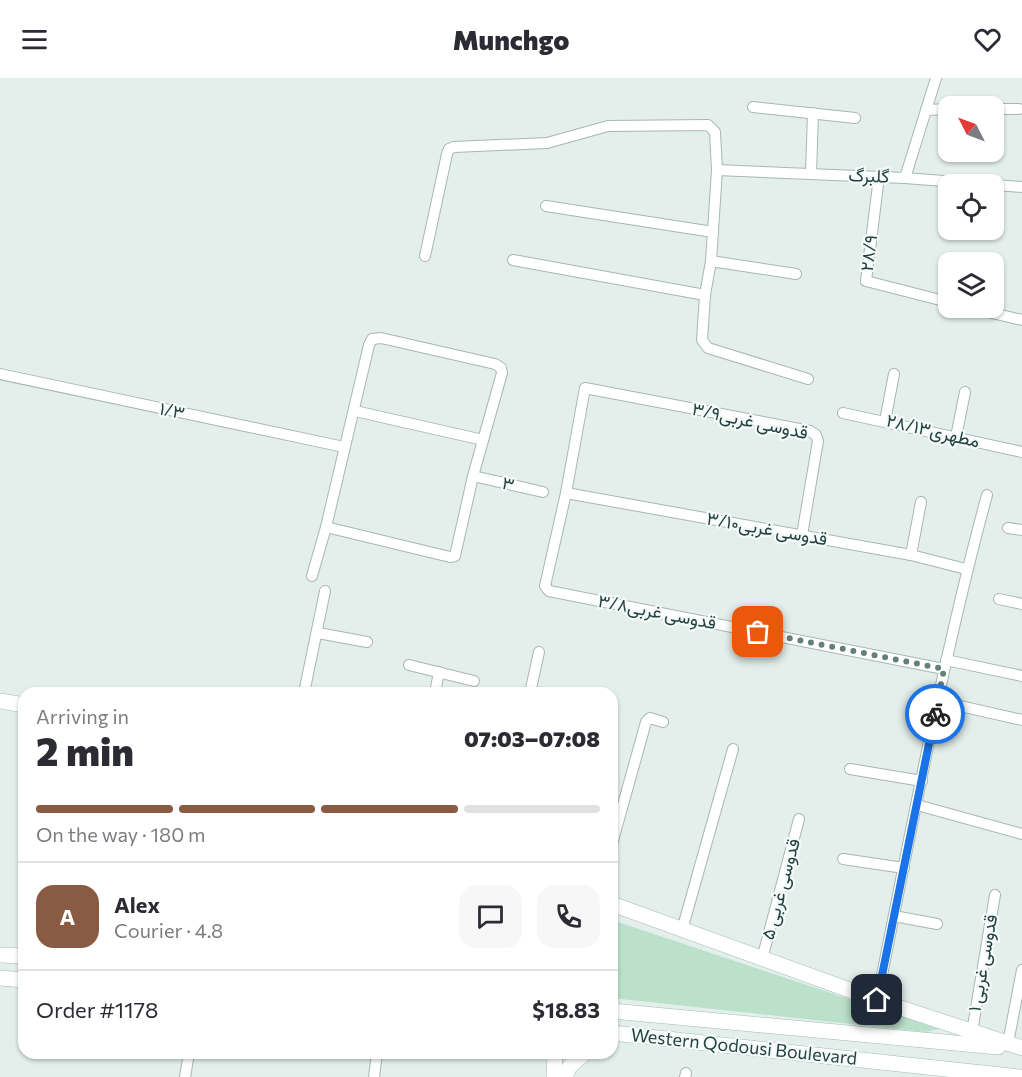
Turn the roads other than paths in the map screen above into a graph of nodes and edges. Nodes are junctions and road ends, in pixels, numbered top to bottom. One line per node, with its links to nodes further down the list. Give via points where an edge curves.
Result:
1 (936, 78): 5 (street)
2 (753, 107): 7 (street)
3 (1004, 109): 4 (street)
4 (1019, 109)
5 (926, 110): 6 (street); 12 (street)
6 (938, 110)
7 (813, 113): 8 (street); 10 (street)
8 (855, 118)
9 (717, 170): 10 (street, گلبرگ); 15 (street); 16 (street, via 715,132 708,125 608,126 547,143 454,147 447,154)
10 (811, 174): 11 (street, گلبرگ)
11 (879, 177): 12 (street, گلبرگ); 21 (street, ۲۸/۹, via 866,281)
12 (905, 178): 13 (street, گلبرگ)
13 (1022, 187)
14 (546, 206): 15 (street)
15 (713, 232): 18 (street)
16 (425, 256)
17 (513, 260): 20 (street)
18 (711, 261): 19 (street); 20 (street)
19 (796, 274)
20 (705, 295): 26 (street, via 705,345)
21 (938, 299)
22 (1004, 316): 23 (street)
23 (1022, 320)
24 (0, 374): 33 (street, ۱/۳)
25 (894, 374): 30 (street)
26 (808, 379)
27 (965, 392): 31 (street)
28 (355, 411): 32 (street); 32 (street, via 369,345 372,339 381,338 501,368); 33 (street)
29 (843, 413): 30 (street, مطهری۲۸/۱۳)
30 (885, 421): 31 (street, مطهری۲۸/۱۳)
31 (956, 436): 34 (street, مطهری۲۸/۱۳)
32 (483, 440): 35 (street)
33 (344, 447): 40 (street)
34 (1022, 452)
35 (473, 476): 36 (street, ۳); 40 (street, via 455,556)
36 (543, 492)
37 (566, 493): 43 (street, قدوسی غربی۳/۱۰); 43 (street, قدوسی غربی۳/۹, via 585,388 816,435); 53 (street, قدوسی غربی۳/۸, via 545,586 549,591)
38 (987, 495): 45 (street)
39 (921, 502): 44 (street)
40 (326, 527): 46 (street)
41 (1008, 528): 42 (street)
42 (1022, 530)
43 (802, 535): 44 (street, قدوسی غربی۳/۱۰)
44 (911, 555): 45 (street, قدوسی غربی۳/۱۰)
45 (966, 569): 53 (street)
46 (312, 576)
47 (325, 591): 50 (street)
48 (999, 599): 49 (street)
49 (1022, 604)
50 (318, 633): 51 (street); 58 (street)
51 (367, 642)
52 (539, 652): 60 (street)
53 (945, 664): 56 (street, قدوسی غربی۳/۸); 62 (street)
54 (409, 665): 55 (street)
55 (440, 672): 57 (street); 59 (street)
56 (1022, 676)
57 (474, 681)
58 (305, 687)
59 (436, 687)
60 (531, 687)
61 (0, 701): 63 (main road)
62 (938, 701): 64 (street); 68 (street)
63 (18, 704)
64 (1022, 720)
65 (663, 722): 71 (street, via 650,718 646,722)
66 (733, 748): 79 (street)
67 (850, 769): 68 (street)
68 (922, 781): 69 (street)
69 (917, 805): 72 (street); 74 (street)
70 (799, 819): 82 (street, ۵ قدوسی غربی)
71 (618, 822)
72 (1022, 834)
73 (843, 859): 74 (street)
74 (904, 868): 77 (street)
75 (995, 895): 88 (street, ۱ قدوسی غربی)
76 (618, 906): 79 (main road)
77 (894, 916): 78 (street); 86 (street)
78 (937, 924)
79 (682, 930): 82 (main road)
80 (0, 954): 81 (main road)
81 (18, 956)
82 (762, 959): 86 (main road)
83 (1022, 970): 92 (street)
84 (0, 978): 85 (main road)
85 (18, 980)
86 (877, 1000): 88 (main road)
87 (618, 1012): 92 (main road, Western Qodousi Boulevard)
88 (972, 1032): 92 (main road)
89 (618, 1034): 90 (main road, Western Qodousi Boulevard)
90 (638, 1036): 91 (main road); 101 (main road, Western Qodousi Boulevard)
91 (618, 1042)
92 (1017, 1047)
93 (188, 1059): 97 (street)
94 (376, 1059): 98 (street)
95 (555, 1059): 99 (main road)
96 (578, 1059): 100 (main road)
97 (185, 1077)
98 (374, 1077)
99 (554, 1077)
100 (564, 1077)
101 (1019, 1077)

